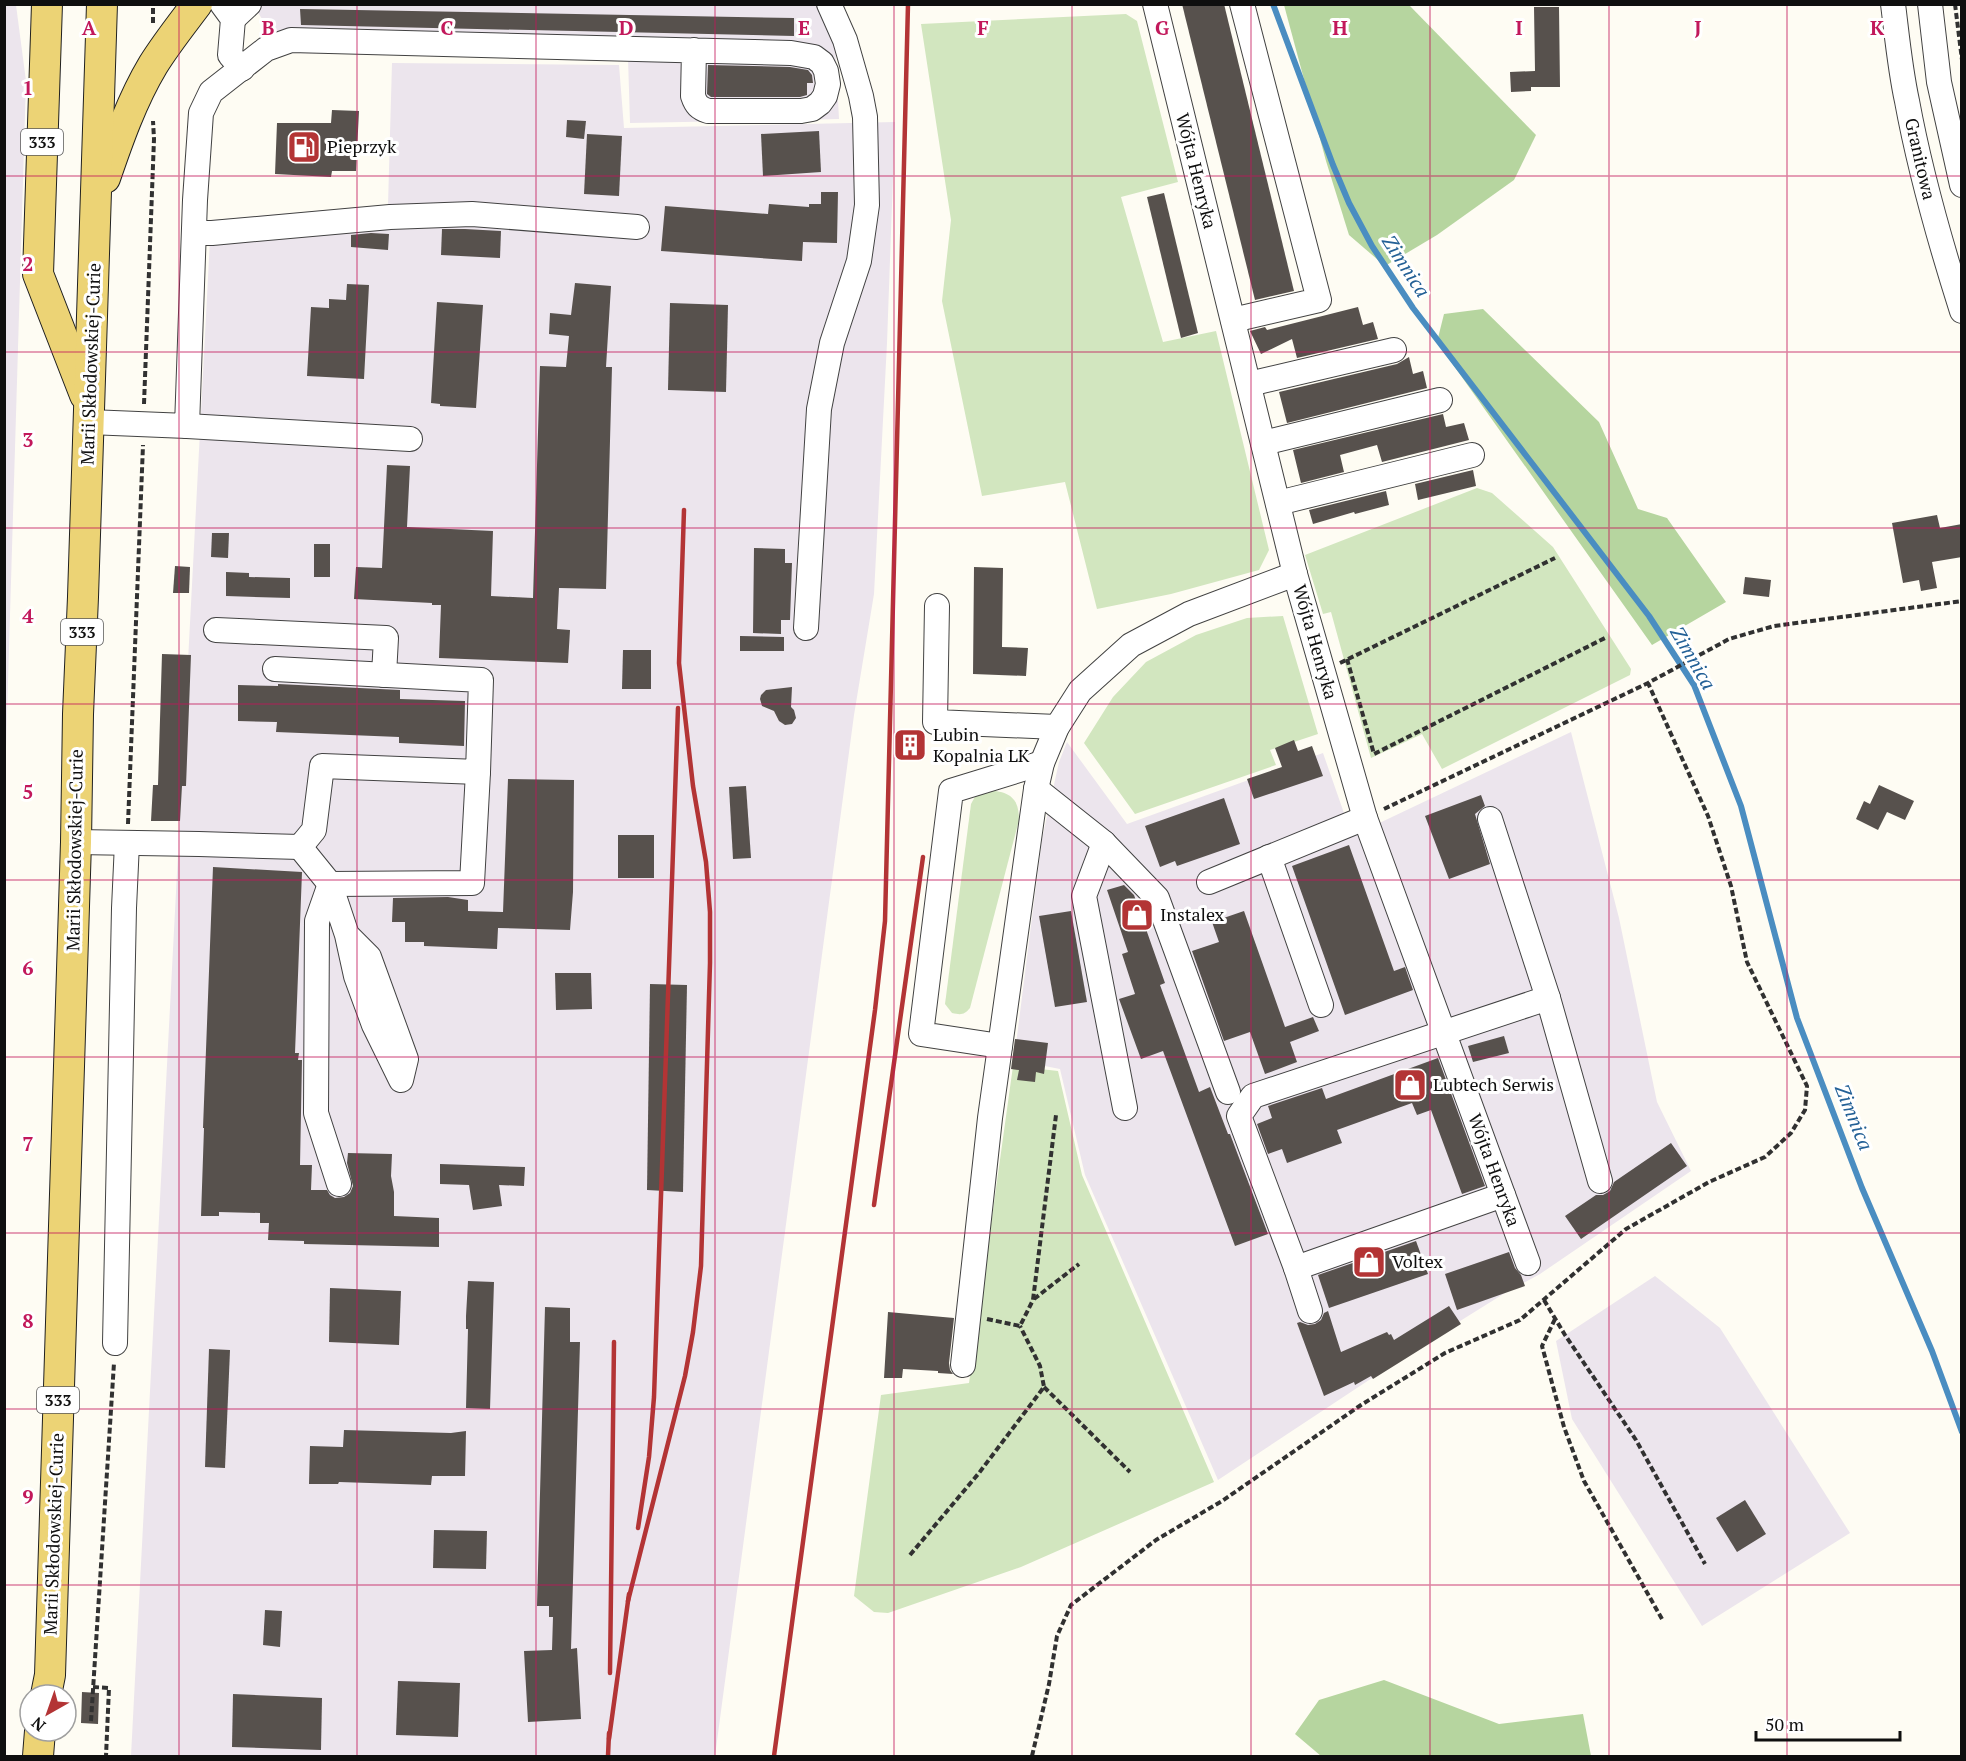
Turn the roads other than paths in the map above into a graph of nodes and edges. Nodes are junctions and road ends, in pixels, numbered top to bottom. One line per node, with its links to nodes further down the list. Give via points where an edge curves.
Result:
1 (102, 4): 14 (main road, Marii Skłodowskiej-Curie / 333)
2 (197, 4): 14 (main road, via 144,81)
3 (829, 4): 30 (street, via 845,40 865,117 867,205 859,261 832,343 819,409)
4 (1155, 4): 18 (street, Wójta Henryka)
5 (1242, 4): 18 (street, via 1319,300)
6 (1893, 4): 13 (street, Granitowa, via 1906,99)
7 (1929, 4): 12 (street, via 1939,82)
8 (46, 6): 22 (main road, 333, via 38,274)
9 (235, 9): 11 (street, via 230,55)
10 (694, 50): 10 (street, via 814,57 826,71 825,96 812,109 801,111 708,111 700,108 693,96); 11 (street, via 291,40 266,49)
11 (242, 69): 16 (street, via 212,92 201,113)
12 (1960, 170): 13 (street)
13 (1922, 171): 17 (street, Granitowa)
14 (96, 206): 22 (main road, Marii Skłodowskiej-Curie / 333)
15 (637, 227): 16 (street, via 472,214)
16 (194, 232): 23 (street)
17 (1962, 311)
18 (1233, 320): 20 (street, Wójta Henryka)
19 (1394, 350): 20 (street)
20 (1249, 384): 25 (street, Wójta Henryka)
21 (1440, 400): 25 (street)
22 (89, 415): 23 (street); 40 (main road, Marii Skłodowskiej-Curie / 333)
23 (187, 426): 24 (street)
24 (410, 439)
25 (1263, 443): 27 (street, Wójta Henryka)
26 (1472, 455): 27 (street)
27 (1278, 503): 28 (street, Wójta Henryka)
28 (1295, 574): 34 (street, via 1189,614 1131,645 1080,691); 38 (street, Wójta Henryka)
29 (937, 606): 34 (street, via 935,722)
30 (806, 628)
31 (216, 630): 33 (street, via 386,638)
32 (275, 669): 33 (street)
33 (384, 675): 36 (street, via 481,680)
34 (1057, 728): 35 (street)
35 (1042, 763): 37 (street); 51 (street, via 951,791 921,1034)
36 (478, 772): 43 (street, via 322,766 314,830); 46 (street, via 472,883)
37 (1036, 789): 42 (street); 51 (street)
38 (1365, 818): 44 (street); 50 (street, Wójta Henryka)
39 (1490, 819): 48 (street)
40 (76, 842): 41 (street); 62 (main road, Marii Skłodowskiej-Curie / 333)
41 (127, 843): 43 (street); 60 (street)
42 (1104, 843): 52 (street, via 1157,898); 53 (street, via 1084,896)
43 (300, 847): 46 (street)
44 (1269, 857): 45 (street); 49 (street)
45 (1209, 882)
46 (330, 884): 47 (street); 55 (street, via 317,921 316,1113)
47 (347, 935): 47 (street, via 369,957 406,1059 401,1080 374,1025 356,976)
48 (1548, 998): 50 (street); 54 (street)
49 (1321, 1005)
50 (1444, 1032): 56 (street, Wójta Henryka); 58 (street, via 1253,1096 1239,1116)
51 (1000, 1046): 61 (street)
52 (1228, 1092)
53 (1125, 1108)
54 (1600, 1181)
55 (339, 1184)
56 (1503, 1195): 57 (street, Wójta Henryka); 58 (street)
57 (1528, 1263)
58 (1296, 1268): 59 (street)
59 (1310, 1311)
60 (115, 1343)
61 (963, 1365)
62 (48, 1683)

